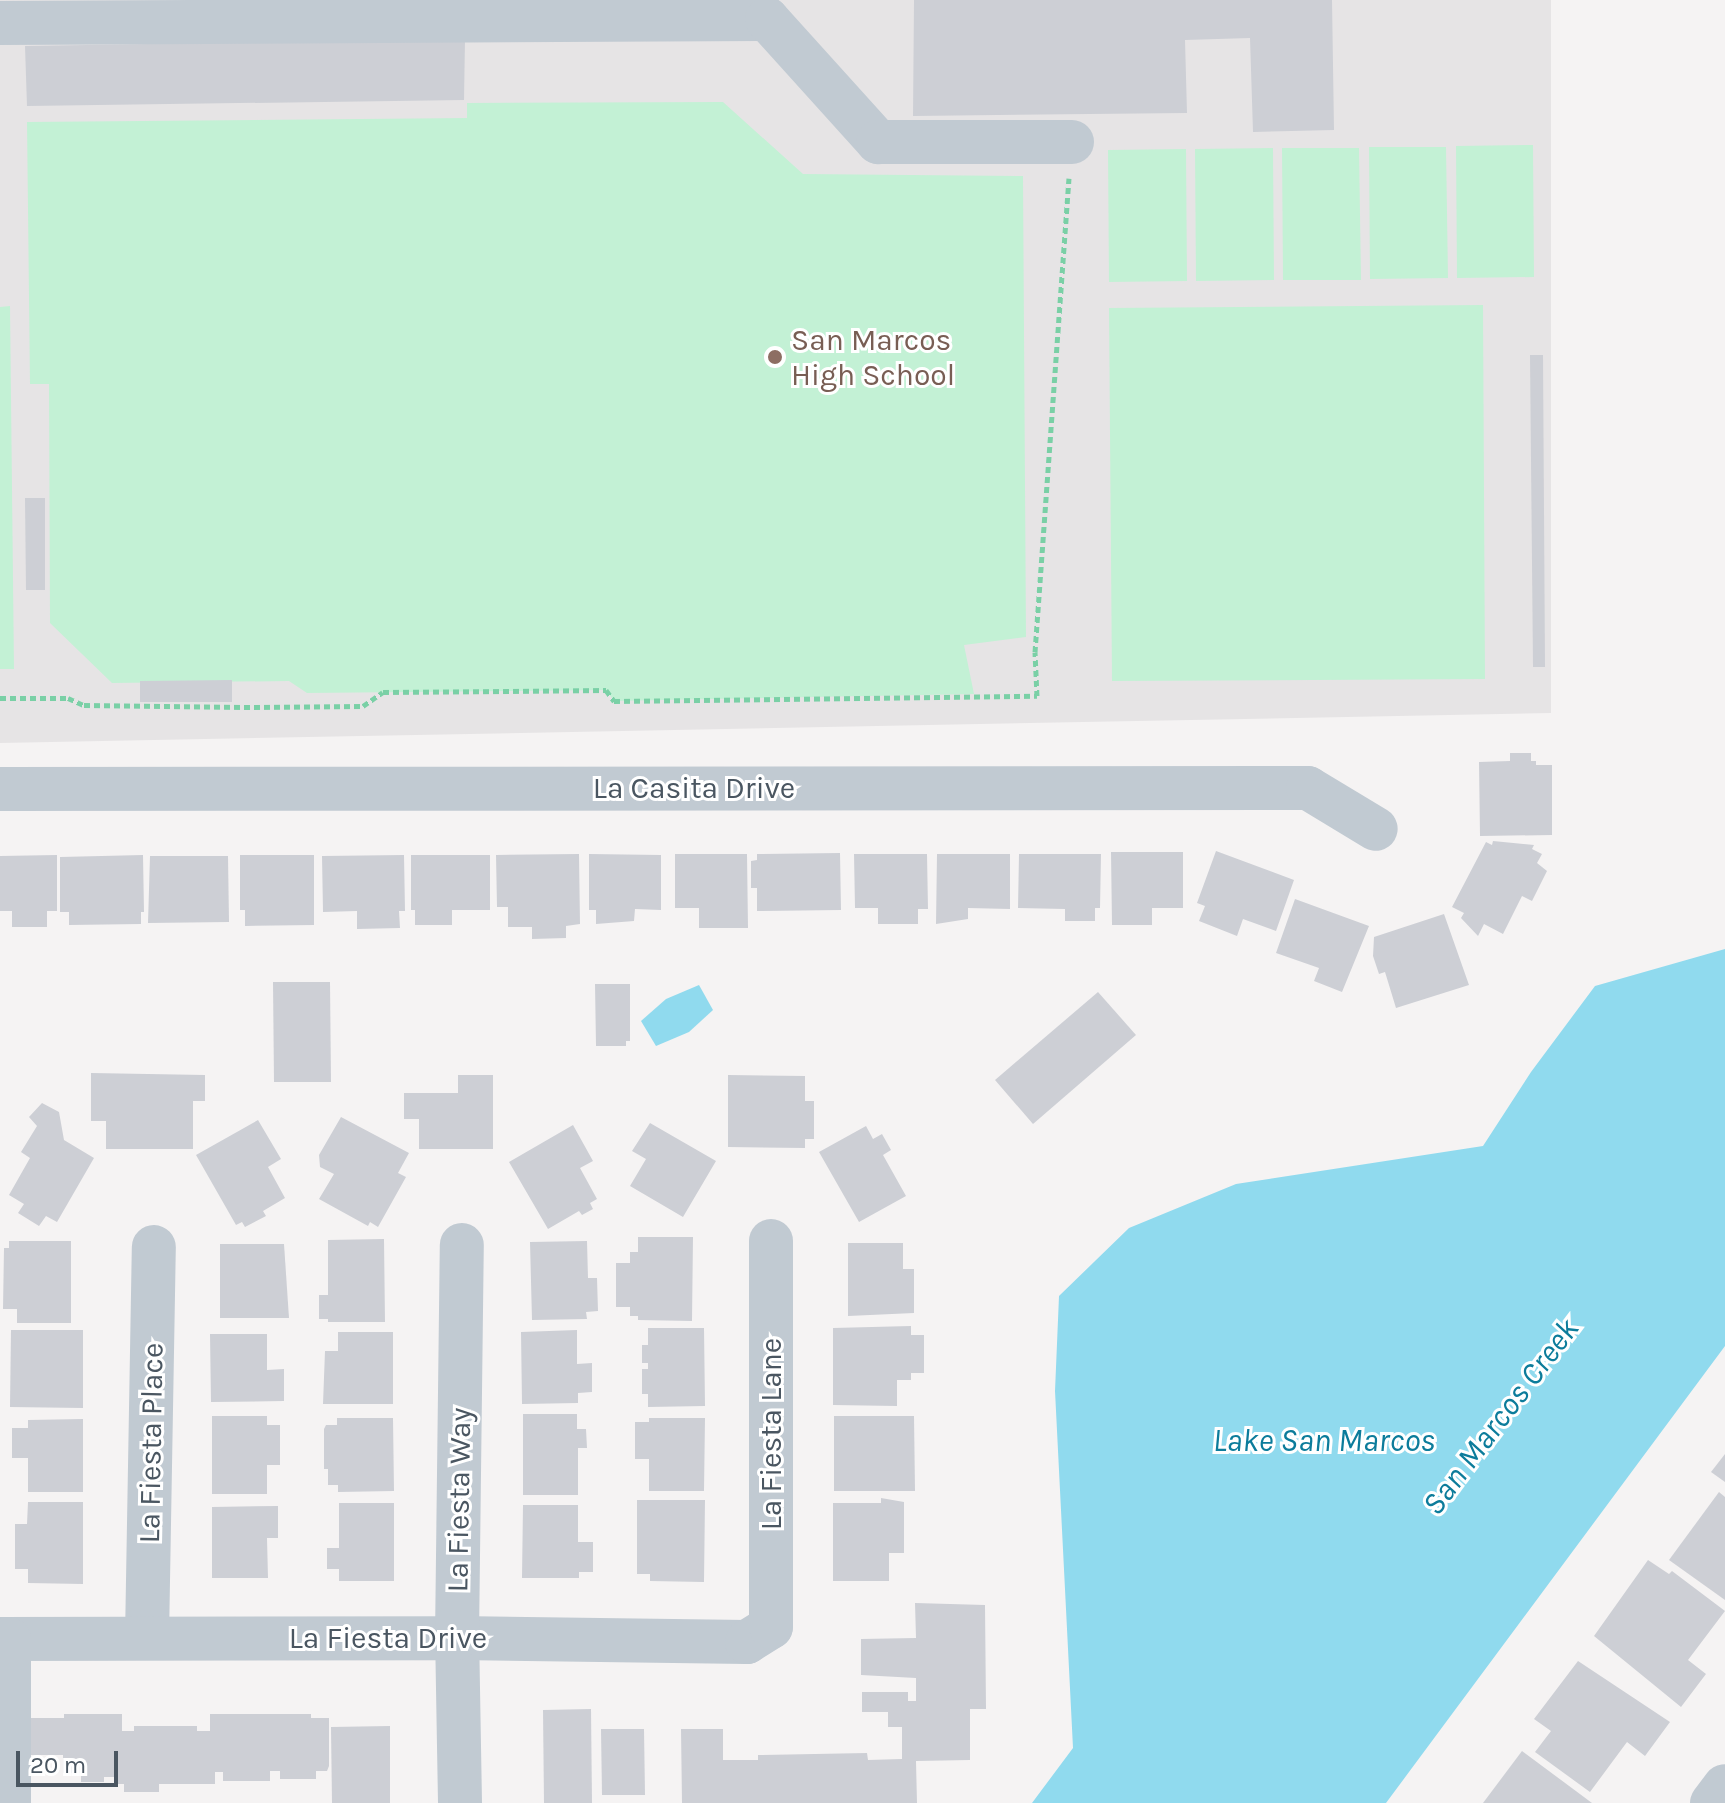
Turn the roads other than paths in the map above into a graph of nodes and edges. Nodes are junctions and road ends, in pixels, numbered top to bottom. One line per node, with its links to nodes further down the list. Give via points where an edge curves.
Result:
1 (0, 23): 2 (street, via 767,19 878,142)
2 (1072, 142)
3 (0, 789): 4 (street, La Casita Drive, via 1308,788)
4 (1376, 829)
5 (771, 1241): 8 (street, La Fiesta Lane)
6 (462, 1245): 10 (street, La Fiesta Way)
7 (154, 1247): 9 (street, La Fiesta Place)
8 (771, 1627): 10 (street, La Fiesta Drive, via 747,1642)
9 (147, 1638): 10 (street, La Fiesta Drive); 11 (street, La Fiesta Drive)
10 (457, 1638): 14 (street, La Fiesta Way)
11 (4, 1639): 13 (street)
12 (1725, 1786): 15 (street)
13 (9, 1803)
14 (460, 1803)
15 (1712, 1803)

